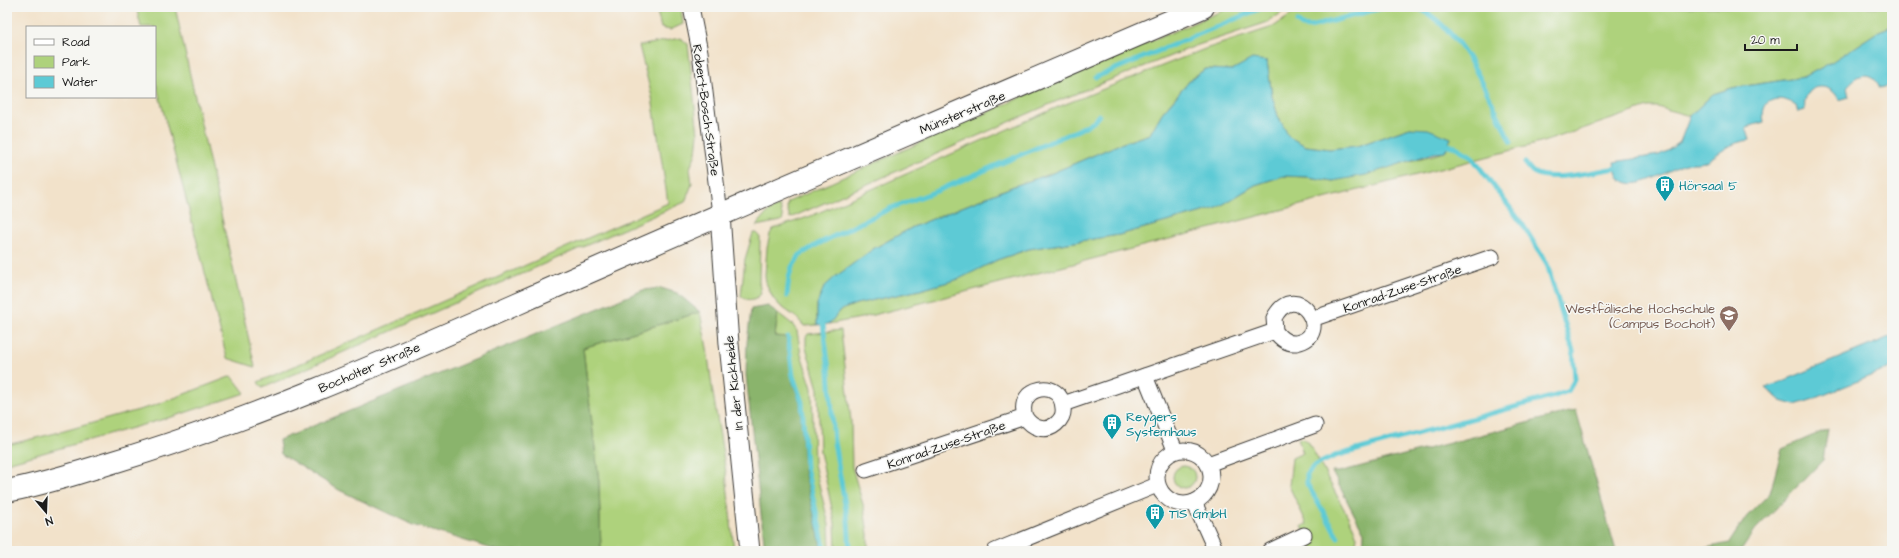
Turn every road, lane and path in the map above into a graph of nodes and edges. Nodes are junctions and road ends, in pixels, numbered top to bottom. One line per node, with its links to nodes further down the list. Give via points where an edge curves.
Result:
1 (691, 7): 3 (street, Robert-Bosch-Straße, via 700,52)
2 (1203, 7): 3 (main road, Münsterstraße)
3 (720, 214): 15 (main road, Bocholter Straße, via 452,332 249,417 146,452); 18 (street, In der Kickheide, via 728,344)
4 (1492, 257): 5 (street, Konrad-Zuse-Straße)
5 (1312, 319): 6 (street, via 1313,325 1308,336 1298,342 1285,341); 6 (street, via 1310,312 1304,307 1297,304 1283,306 1274,318)
6 (1275, 331): 7 (street)
7 (1145, 376): 8 (street); 11 (street)
8 (1063, 404): 9 (street, via 1061,418 1051,428 1039,429 1028,423); 9 (street, via 1054,392 1040,389 1032,392 1023,404)
9 (1025, 417): 13 (street, Konrad-Zuse-Straße)
10 (1315, 425): 12 (street)
11 (1175, 450): 12 (street, via 1194,451); 14 (street, via 1161,460 1156,476)
12 (1208, 464): 16 (street, via 1210,486 1206,493)
13 (866, 470)
14 (1157, 485): 16 (street, via 1168,500 1185,504); 19 (street)
15 (7, 492)
16 (1194, 502): 20 (street)
17 (1304, 535): 21 (street)
18 (750, 551)
19 (994, 551)
20 (1216, 551)
21 (1270, 551)

